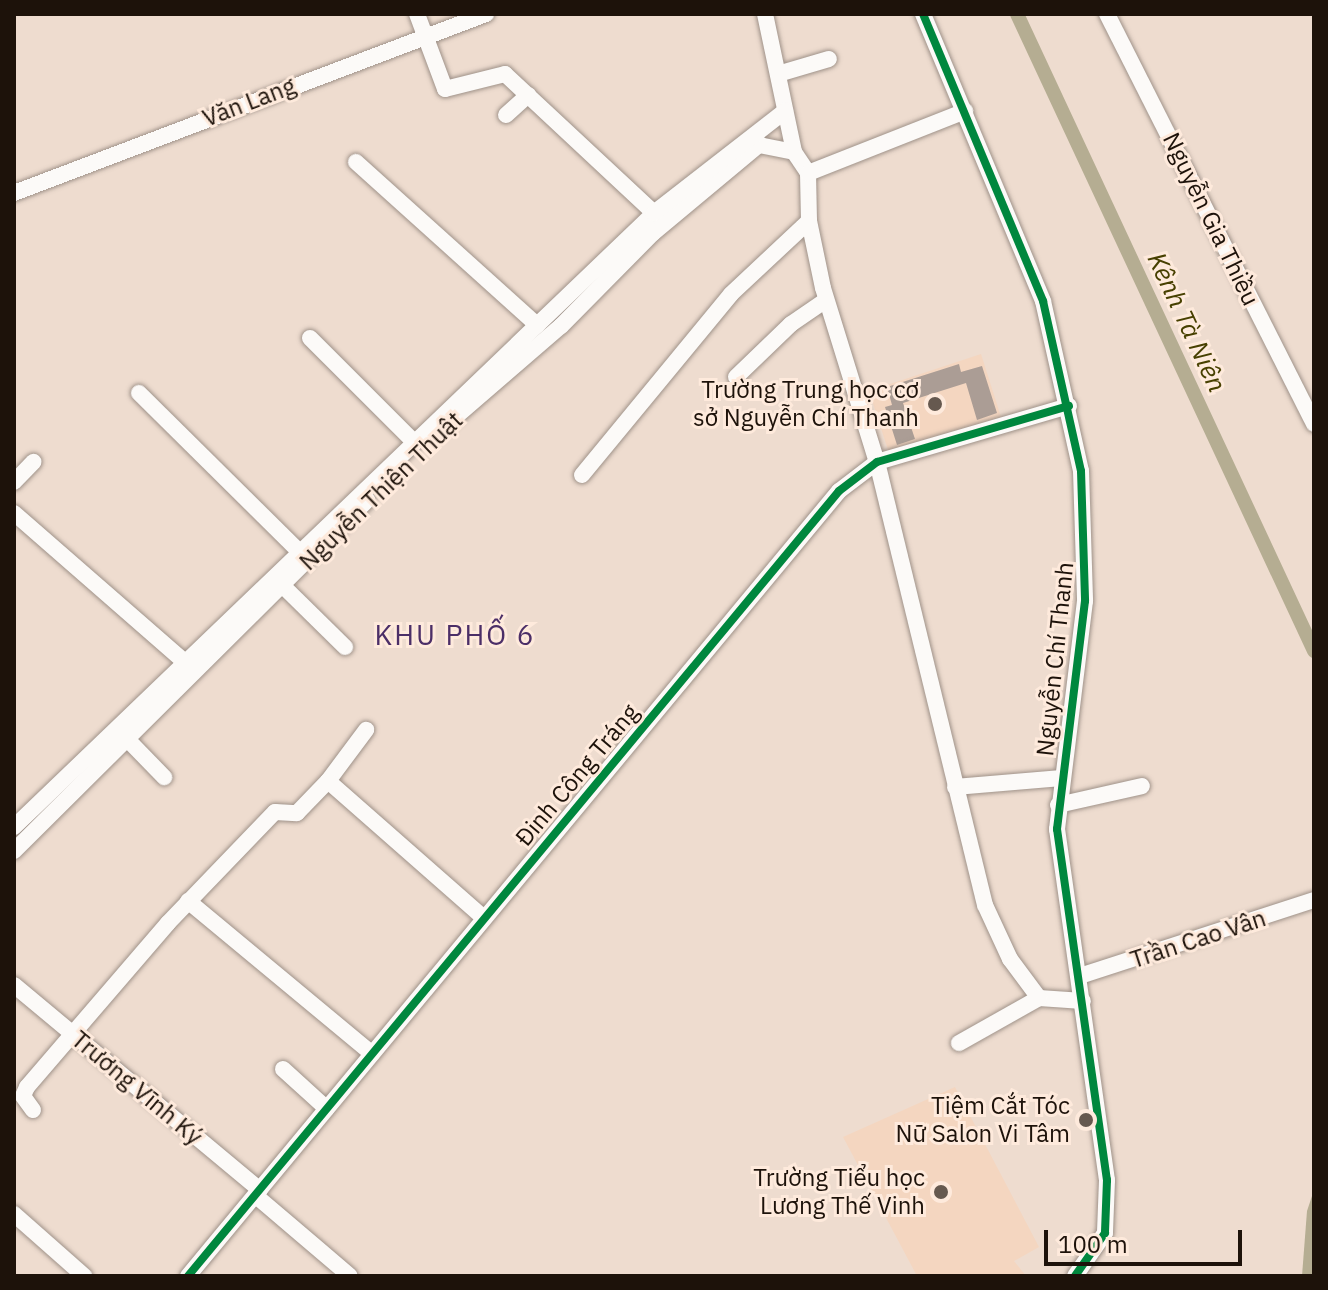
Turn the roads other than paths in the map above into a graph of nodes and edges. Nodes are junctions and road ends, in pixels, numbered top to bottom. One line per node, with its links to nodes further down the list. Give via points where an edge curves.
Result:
1 (417, 14): 6 (street)
2 (486, 14): 6 (street, Văn Lang)
3 (765, 14): 8 (street)
4 (923, 14): 11 (street, Nguyễn Chí Thanh)
5 (1107, 14): 28 (street, Nguyễn Gia Thiều)
6 (425, 37): 9 (street, via 445,89 502,73); 18 (street, Văn Lang)
7 (829, 59): 8 (street)
8 (778, 74): 10 (street)
9 (528, 95): 12 (street); 19 (street)
10 (785, 111): 14 (street, Nguyễn Thiện Thuật); 15 (street)
11 (965, 111): 17 (street); 27 (street, Nguyễn Chí Thanh, via 1043,301)
12 (506, 115)
13 (760, 144): 14 (street); 15 (street); 26 (street, Nguyễn Thiện Thuật, via 653,233 561,326)
14 (740, 145): 19 (street, Nguyễn Thiện Thuật)
15 (794, 152): 17 (street)
16 (356, 162): 22 (street)
17 (808, 173): 20 (street)
18 (14, 193)
19 (654, 213): 22 (street, Nguyễn Thiện Thuật)
20 (809, 221): 21 (street); 32 (street, via 731,294)
21 (826, 300): 24 (street, via 791,324); 31 (street)
22 (537, 325): 26 (street, Nguyễn Thiện Thuật)
23 (310, 338): 29 (street)
24 (736, 377)
25 (139, 393): 35 (street)
26 (465, 402): 29 (street, Nguyễn Thiện Thuật); 35 (street, Nguyễn Thiện Thuật)
27 (1069, 406): 31 (street, Đinh Công Tráng); 42 (street, Nguyễn Chí Thanh, via 1087,539 1085,601)
28 (1314, 424)
29 (414, 442): 35 (street, Nguyễn Thiện Thuật)
30 (33, 462): 33 (street)
31 (877, 462): 45 (street); 51 (street, Đinh Công Tráng, via 839,491)
32 (582, 475)
33 (14, 482)
34 (14, 513): 38 (street)
35 (303, 556): 36 (street, Nguyễn Thiện Thuật); 38 (street, Nguyễn Thiện Thuật)
36 (283, 586): 37 (street); 40 (street, Nguyễn Thiện Thuật)
37 (345, 647)
38 (188, 665): 47 (street, Nguyễn Thiện Thuật)
39 (366, 730): 43 (street)
40 (128, 740): 41 (street); 48 (street, Nguyễn Thiện Thuật)
41 (164, 777)
42 (1062, 778): 45 (street); 46 (street, Nguyễn Chí Thanh)
43 (328, 781): 50 (street, via 297,813 275,812); 51 (street)
44 (1142, 786): 46 (street)
45 (955, 787): 54 (street, via 985,905 1010,959)
46 (1058, 805): 52 (street, Nguyễn Chí Thanh, via 1059,846)
47 (14, 827)
48 (14, 851)
49 (1314, 900): 52 (street, Trần Cao Vân)
50 (188, 901): 56 (street); 58 (street)
51 (483, 917): 58 (street, Đinh Công Tráng)
52 (1080, 976): 55 (street, Nguyễn Chí Thanh)
53 (14, 985): 56 (street, Trương Vĩnh Ký)
54 (1039, 998): 55 (street); 57 (street)
55 (1083, 1001): 67 (street, Nguyễn Chí Thanh, via 1107,1193 1105,1233)
56 (73, 1035): 61 (street, via 24,1092); 62 (street, Trương Vĩnh Ký)
57 (959, 1043)
58 (372, 1054): 60 (street, Đinh Công Tráng)
59 (283, 1069): 60 (street)
60 (327, 1109): 62 (street, Đinh Công Tráng)
61 (33, 1110)
62 (258, 1193): 65 (street, Đinh Công Tráng); 66 (street, Trương Vĩnh Ký)
63 (14, 1214): 64 (street)
64 (84, 1276)
65 (188, 1276)
66 (350, 1276)
67 (1075, 1276)

